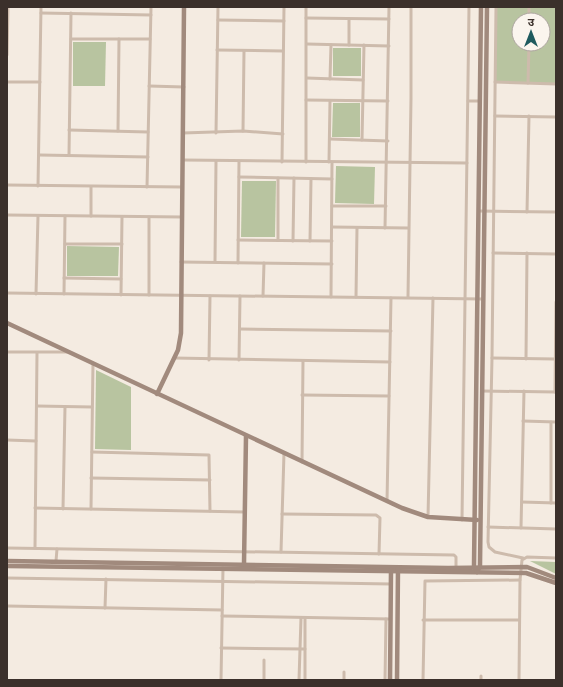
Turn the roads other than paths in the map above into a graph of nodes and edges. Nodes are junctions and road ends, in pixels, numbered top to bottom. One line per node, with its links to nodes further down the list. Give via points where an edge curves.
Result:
1 (8, 7): 34 (street)
2 (41, 7): 14 (street)
3 (151, 7): 16 (street)
4 (184, 7): 44 (street)
5 (218, 7): 20 (street)
6 (284, 7): 21 (street)
7 (306, 7): 17 (street)
8 (389, 7): 19 (street)
9 (410, 7): 73 (street)
10 (469, 7): 50 (street)
11 (481, 7): 48 (street)
12 (487, 7): 88 (street)
13 (496, 7): 40 (street)
14 (41, 13): 15 (street); 39 (street)
15 (71, 13): 16 (street); 22 (street)
16 (151, 15): 24 (street)
17 (306, 18): 18 (street); 25 (street)
18 (349, 19): 19 (street); 27 (street)
19 (389, 19): 29 (street)
20 (218, 20): 21 (street); 30 (street)
21 (284, 21): 31 (street)
22 (71, 39): 23 (street); 54 (street)
23 (119, 39): 24 (street); 55 (street)
24 (150, 39): 43 (street)
25 (307, 44): 26 (street); 35 (street)
26 (331, 45): 27 (street); 36 (street)
27 (349, 45): 28 (street)
28 (364, 45): 29 (street); 37 (street)
29 (389, 46): 49 (street)
30 (217, 50): 32 (street); 59 (street)
31 (283, 50): 32 (street); 60 (street)
32 (244, 51): 56 (street)
33 (529, 52): 41 (street)
34 (7, 55)
35 (307, 78): 36 (street); 45 (street)
36 (330, 78): 37 (street)
37 (364, 80): 47 (street)
38 (7, 82): 39 (street)
39 (40, 82): 64 (street)
40 (495, 82): 41 (street); 51 (street)
41 (528, 83): 42 (street)
42 (556, 84)
43 (149, 86): 44 (street); 57 (street)
44 (184, 87): 58 (street)
45 (306, 100): 46 (street); 71 (street)
46 (330, 101): 47 (street); 61 (street)
47 (363, 101): 49 (street); 62 (street)
48 (481, 101): 50 (street); 88 (street)
49 (388, 102): 63 (street)
50 (468, 102): 75 (street)
51 (495, 116): 52 (street); 89 (street)
52 (529, 116): 53 (street); 90 (street)
53 (556, 117)
54 (69, 130): 55 (street); 65 (street)
55 (118, 131): 57 (street)
56 (243, 131): 59 (street); 60 (street)
57 (148, 132): 66 (street)
58 (183, 133): 59 (street); 67 (street)
59 (216, 133)
60 (283, 134): 70 (street)
61 (330, 139): 62 (street); 72 (street)
62 (362, 140): 63 (street)
63 (388, 141): 74 (street)
64 (40, 155): 65 (street); 82 (street)
65 (69, 155): 66 (street)
66 (148, 157): 84 (street)
67 (183, 160): 68 (street); 85 (street)
68 (216, 161): 69 (street); 114 (street)
69 (239, 161): 70 (street); 76 (street)
70 (282, 162): 71 (street)
71 (306, 162): 72 (street)
72 (331, 162): 74 (street); 80 (street)
73 (410, 162): 74 (street); 75 (street); 102 (street)
74 (386, 163): 87 (street)
75 (467, 163): 134 (street)
76 (239, 178): 77 (street); 103 (street)
77 (278, 178): 78 (street); 104 (street)
78 (294, 178): 79 (street); 105 (street)
79 (311, 179): 80 (street); 106 (street)
80 (332, 179): 86 (street)
81 (7, 186): 82 (street)
82 (38, 186): 83 (street)
83 (91, 186): 84 (street); 95 (street)
84 (147, 187): 85 (street)
85 (182, 187): 98 (street)
86 (332, 206): 87 (street); 99 (street)
87 (386, 206): 101 (street)
88 (482, 211): 89 (street); 135 (street)
89 (494, 211): 90 (street); 110 (street)
90 (527, 212): 91 (street)
91 (556, 212)
92 (7, 215): 93 (street)
93 (38, 216): 94 (street); 121 (street)
94 (65, 216): 95 (street); 108 (street)
95 (90, 216): 96 (street)
96 (122, 217): 97 (street); 109 (street)
97 (149, 217): 98 (street); 124 (street)
98 (182, 217): 113 (street)
99 (332, 227): 100 (street); 107 (street)
100 (357, 228): 101 (street); 130 (street)
101 (385, 228): 102 (street)
102 (408, 228): 131 (street)
103 (238, 240): 104 (street); 115 (street)
104 (278, 240): 105 (street)
105 (294, 241): 106 (street)
106 (310, 241): 107 (street)
107 (332, 241): 117 (street)
108 (65, 244): 109 (street); 118 (street)
109 (122, 244): 119 (street)
110 (493, 253): 111 (street); 145 (street)
111 (527, 253): 112 (street); 146 (street)
112 (556, 254)
113 (181, 262): 114 (street); 125 (street)
114 (215, 262): 115 (street)
115 (238, 263): 116 (street)
116 (264, 263): 117 (street); 128 (street)
117 (332, 264): 129 (street)
118 (64, 278): 119 (street); 122 (street)
119 (121, 279): 123 (street)
120 (7, 293): 121 (street)
121 (36, 294): 122 (street)
122 (64, 294): 123 (street)
123 (121, 295): 124 (street)
124 (149, 295): 125 (street)
125 (181, 295): 126 (street); 144 (street, via 180,342)
126 (210, 296): 127 (street); 148 (street)
127 (240, 296): 128 (street); 139 (street)
128 (263, 296): 129 (street)
129 (331, 297): 130 (street)
130 (356, 297): 132 (street)
131 (408, 297): 132 (street); 133 (street)
132 (391, 298): 140 (street)
133 (433, 298): 134 (street); 186 (street)
134 (466, 298): 135 (street); 187 (street)
135 (481, 299): 153 (street)
136 (556, 302): 137 (street)
137 (556, 321): 147 (street)
138 (7, 323): 142 (street)
139 (240, 329): 140 (street); 149 (street)
140 (391, 330): 151 (street)
141 (7, 352): 143 (street)
142 (69, 352): 143 (street); 152 (street)
143 (38, 353): 160 (street)
144 (174, 358): 148 (street); 157 (street)
145 (492, 358): 146 (street); 154 (street)
146 (526, 358): 147 (street)
147 (555, 359): 156 (street)
148 (209, 360): 149 (street)
149 (239, 360): 150 (street)
150 (303, 361): 151 (street); 158 (street)
151 (390, 362): 159 (street)
152 (93, 363): 157 (street); 162 (street)
153 (480, 391): 154 (street); 188 (street); 189 (street)
154 (491, 391): 155 (street); 190 (street)
155 (524, 391): 156 (street); 163 (street)
156 (556, 392)
157 (157, 394): 166 (street)
158 (302, 395): 159 (street); 173 (street)
159 (390, 396): 176 (street)
160 (37, 406): 161 (street); 168 (street)
161 (65, 406): 162 (street); 181 (street)
162 (92, 407): 171 (street)
163 (523, 421): 164 (street); 177 (street)
164 (551, 422): 165 (street); 169 (street)
165 (556, 422)
166 (246, 436): 172 (street); 184 (street)
167 (7, 440): 168 (street)
168 (36, 441): 180 (street)
169 (551, 447): 170 (street); 178 (street)
170 (556, 448)
171 (92, 452): 174 (street); 175 (street, via 206,453 211,458)
172 (284, 453): 173 (street); 185 (street)
173 (302, 462): 176 (street)
174 (91, 478): 175 (street); 182 (street)
175 (210, 480): 183 (street)
176 (387, 501): 186 (street)
177 (522, 502): 178 (street); 191 (street)
178 (551, 503): 179 (street)
179 (556, 503)
180 (35, 508): 181 (street); 194 (street)
181 (63, 509): 182 (street)
182 (91, 509): 183 (street)
183 (210, 511): 184 (street)
184 (245, 512): 196 (street)
185 (282, 514): 197 (street); 198 (street, via 376,515 380,518)
186 (428, 518): 187 (street)
187 (462, 520): 188 (street)
188 (475, 520): 189 (street); 206 (street)
189 (481, 520): 207 (street)
190 (488, 527): 191 (street); 199 (street, via 491,550)
191 (521, 528): 192 (street)
192 (556, 529)
193 (7, 548): 194 (street)
194 (35, 548): 195 (street)
195 (57, 549): 196 (street); 202 (street)
196 (244, 551): 197 (street); 203 (street)
197 (281, 552): 198 (street)
198 (379, 554): 208 (street, via 454,555)
199 (523, 558): 200 (street); 211 (street)
200 (556, 558)
201 (7, 561): 202 (street)
202 (56, 561): 205 (street)
203 (244, 564): 205 (street); 209 (street)
204 (7, 566): 205 (street)
205 (223, 566): 209 (street); 217 (street)
206 (474, 566): 207 (street); 208 (street); 212 (street)
207 (480, 566): 211 (street); 212 (street)
208 (456, 567): 210 (street)
209 (391, 569): 210 (street); 219 (street)
210 (398, 569): 212 (street); 234 (street)
211 (521, 570): 212 (street); 214 (street, via 534,568); 216 (street); 218 (street)
212 (477, 572)
213 (7, 578): 215 (street)
214 (556, 578)
215 (106, 579): 217 (street); 221 (street)
216 (520, 580): 227 (street, via 426,580); 228 (street)
217 (222, 582): 219 (street); 222 (street)
218 (556, 583)
219 (391, 584): 226 (street)
220 (7, 606): 221 (street)
221 (105, 608): 222 (street)
222 (222, 610): 223 (street)
223 (222, 616): 224 (street); 229 (street)
224 (301, 618): 225 (street); 230 (street)
225 (305, 618): 226 (street); 231 (street)
226 (388, 619): 233 (street)
227 (424, 620): 228 (street); 245 (street)
228 (519, 620): 247 (street)
229 (221, 648): 230 (street); 237 (street)
230 (300, 649): 231 (street); 239 (street)
231 (305, 649): 240 (street)
232 (264, 660): 238 (street)
233 (388, 668): 234 (street); 242 (street); 243 (street)
234 (397, 668): 244 (street)
235 (344, 672): 241 (street)
236 (481, 676): 246 (street)
237 (221, 680)
238 (264, 680)
239 (299, 680)
240 (304, 680)
241 (344, 680)
242 (385, 680)
243 (390, 680)
244 (397, 680)
245 (423, 680)
246 (481, 680)
247 (519, 680)

